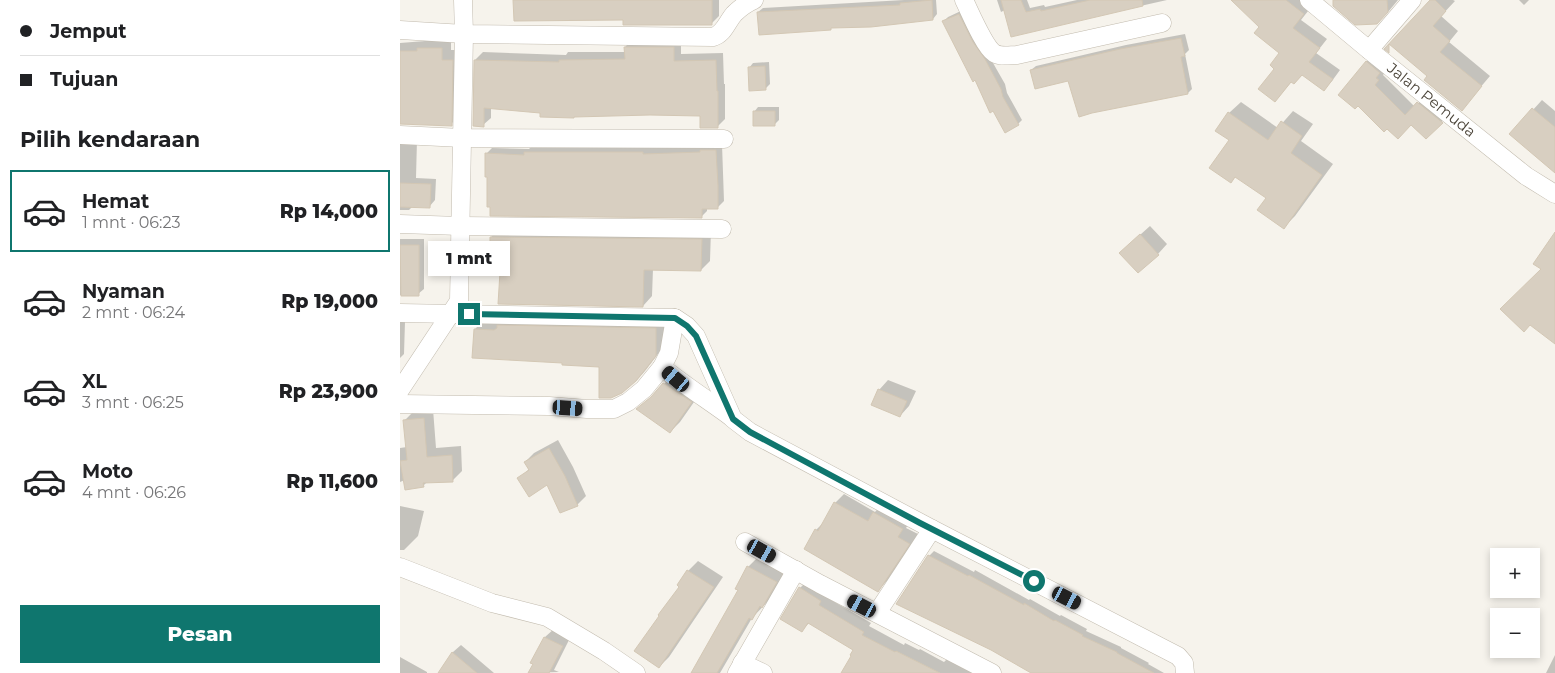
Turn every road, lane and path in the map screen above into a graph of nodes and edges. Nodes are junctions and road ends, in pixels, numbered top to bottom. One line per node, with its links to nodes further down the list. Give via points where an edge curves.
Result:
1 (463, 0): 8 (street)
2 (754, 0): 8 (street, via 734,14 724,30 713,37)
3 (964, 0): 6 (street, via 987,45 994,54 1001,55 1017,55)
4 (1309, 0): 9 (street, Jalan Pemuda)
5 (1412, 0): 9 (street)
6 (1162, 22)
7 (400, 30): 8 (street)
8 (464, 34): 11 (street)
9 (1369, 50): 13 (street, Jalan Pemuda, via 1526,176)
10 (400, 135): 11 (street)
11 (462, 138): 12 (street); 15 (street)
12 (724, 139)
13 (1555, 194)
14 (400, 224): 15 (street)
15 (460, 226): 16 (street); 18 (street, via 459,301)
16 (722, 229)
17 (400, 313): 18 (street)
18 (450, 314): 19 (street); 21 (street)
19 (675, 318): 20 (street); 23 (street, via 696,336)
20 (662, 367): 22 (street, via 644,389 614,409); 23 (street)
21 (400, 390)
22 (400, 404)
23 (733, 419): 24 (street, via 750,432)
24 (932, 529): 28 (street); 33 (street, via 1178,656 1184,663)
25 (745, 542): 26 (street)
26 (796, 570): 28 (street); 29 (street)
27 (402, 571): 30 (street, via 492,603 546,617)
28 (876, 613): 32 (street)
29 (740, 668): 31 (street)
30 (636, 673)
31 (763, 673)
32 (992, 673)
33 (1185, 673)

